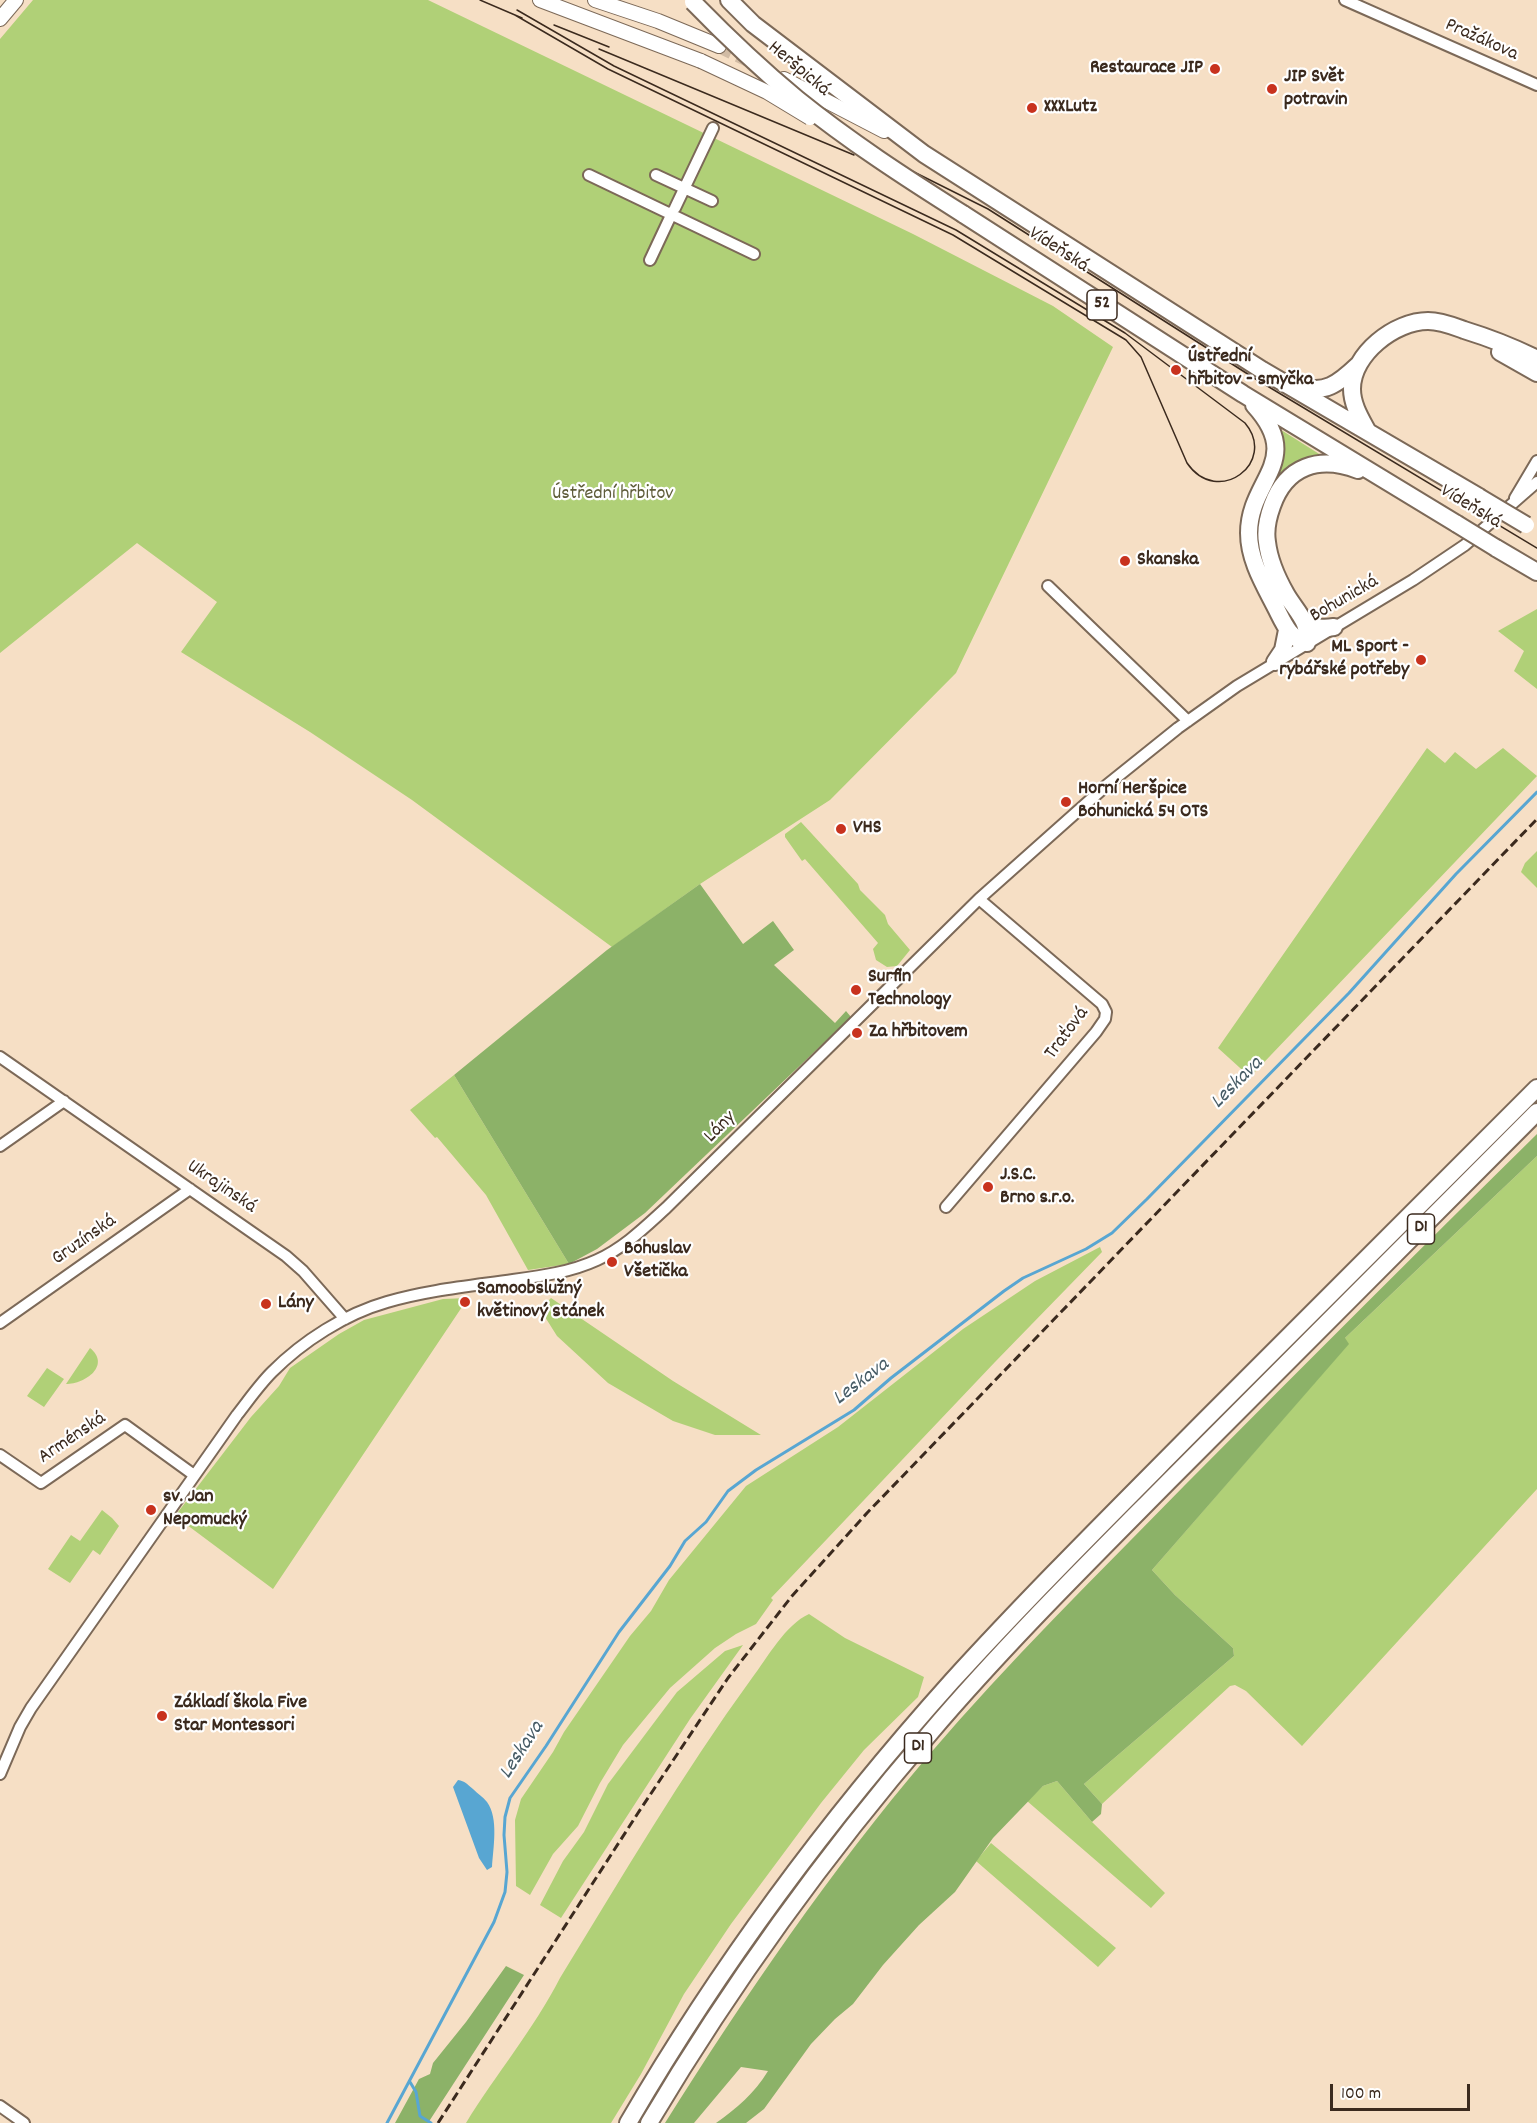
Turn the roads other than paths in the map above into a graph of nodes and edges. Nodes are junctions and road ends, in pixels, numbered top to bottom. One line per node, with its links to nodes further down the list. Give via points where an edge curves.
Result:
1 (16, 0): 7 (main road)
2 (540, 0): 13 (main road, Vídeňská, bridge, via 701,61 767,92)
3 (596, 0): 8 (main road)
4 (729, 0): 12 (highway, Heršpická / 52, via 753,24)
5 (1345, 0): 10 (street, Pražákova)
6 (692, 1): 13 (highway, Heršpická / 52, bridge, via 798,99)
7 (0, 19)
8 (719, 46)
9 (784, 79): 12 (main road, Vídeňská)
10 (1537, 85)
11 (713, 128): 16 (street)
12 (924, 154): 24 (highway, Vídeňská / 52)
13 (885, 164): 26 (highway, Vídeňská / 52, bridge)
14 (589, 175): 18 (street)
15 (656, 175): 16 (street)
16 (684, 188): 17 (street); 18 (street)
17 (712, 201)
18 (673, 211): 19 (street); 20 (street)
19 (754, 254)
20 (650, 260)
21 (1454, 327): 22 (highway, via 1512,346); 23 (highway, via 1429,321 1406,325 1377,343); 25 (highway)
22 (1537, 359)
23 (1359, 364): 24 (highway, via 1338,382 1316,390); 27 (highway, via 1352,395)
24 (1262, 370): 27 (highway, Vídeňská / 52)
25 (1537, 373)
26 (1243, 394): 29 (highway, Vídeňská / 52); 39 (highway, via 1266,419 1276,440 1272,465 1249,532 1257,568)
27 (1368, 433): 32 (highway, Vídeňská / 52, bridge)
28 (1537, 460): 31 (street, Bohunická)
29 (1386, 482): 33 (highway, Vídeňská / 52, bridge); 37 (highway, via 1350,467 1322,463 1299,470 1278,491 1268,520 1268,546 1276,575)
30 (1537, 482): 31 (street, Bohunická)
31 (1513, 501): 38 (street, Bohunická, via 1465,545)
32 (1532, 528)
33 (1502, 551): 34 (highway, Vídeňská / 52); 35 (highway)
34 (1537, 572)
35 (1537, 581)
36 (1048, 586): 42 (street)
37 (1303, 619): 38 (highway, via 1317,628); 40 (highway, via 1309,633)
38 (1334, 627): 40 (street, Bohunická)
39 (1287, 630): 40 (highway); 41 (highway, via 1283,650)
40 (1306, 643): 41 (street, Bohunická)
41 (1275, 662): 42 (street, Bohunická)
42 (1188, 721): 43 (street, Bohunická)
43 (1033, 849): 44 (street, Lány)
44 (979, 899): 51 (street, Traťová, via 1102,1004 1106,1012 1096,1032); 52 (street, Lány, via 666,1208 616,1250 565,1271 412,1295)
45 (0, 1057): 47 (street, Ukrajinská)
46 (1537, 1086): 60 (highway, D1, via 1048,1578 952,1682 778,1894)
47 (64, 1101): 49 (street); 50 (street, Ukrajinská)
48 (1537, 1112): 61 (highway, D1, via 1105,1546 967,1691 794,1904)
49 (0, 1146)
50 (190, 1189): 52 (street, Ukrajinská, via 286,1256); 53 (street, Gruzínská)
51 (946, 1207)
52 (345, 1319): 55 (street, Lány, via 299,1348 266,1378)
53 (0, 1323)
54 (0, 1455): 55 (street, Arménská, via 41,1483 126,1425)
55 (194, 1475): 56 (street, Lány)
56 (5, 1751): 57 (street, Lány)
57 (0, 1774)
58 (0, 2106): 59 (street)
59 (24, 2123)
60 (628, 2123)
61 (649, 2123)

